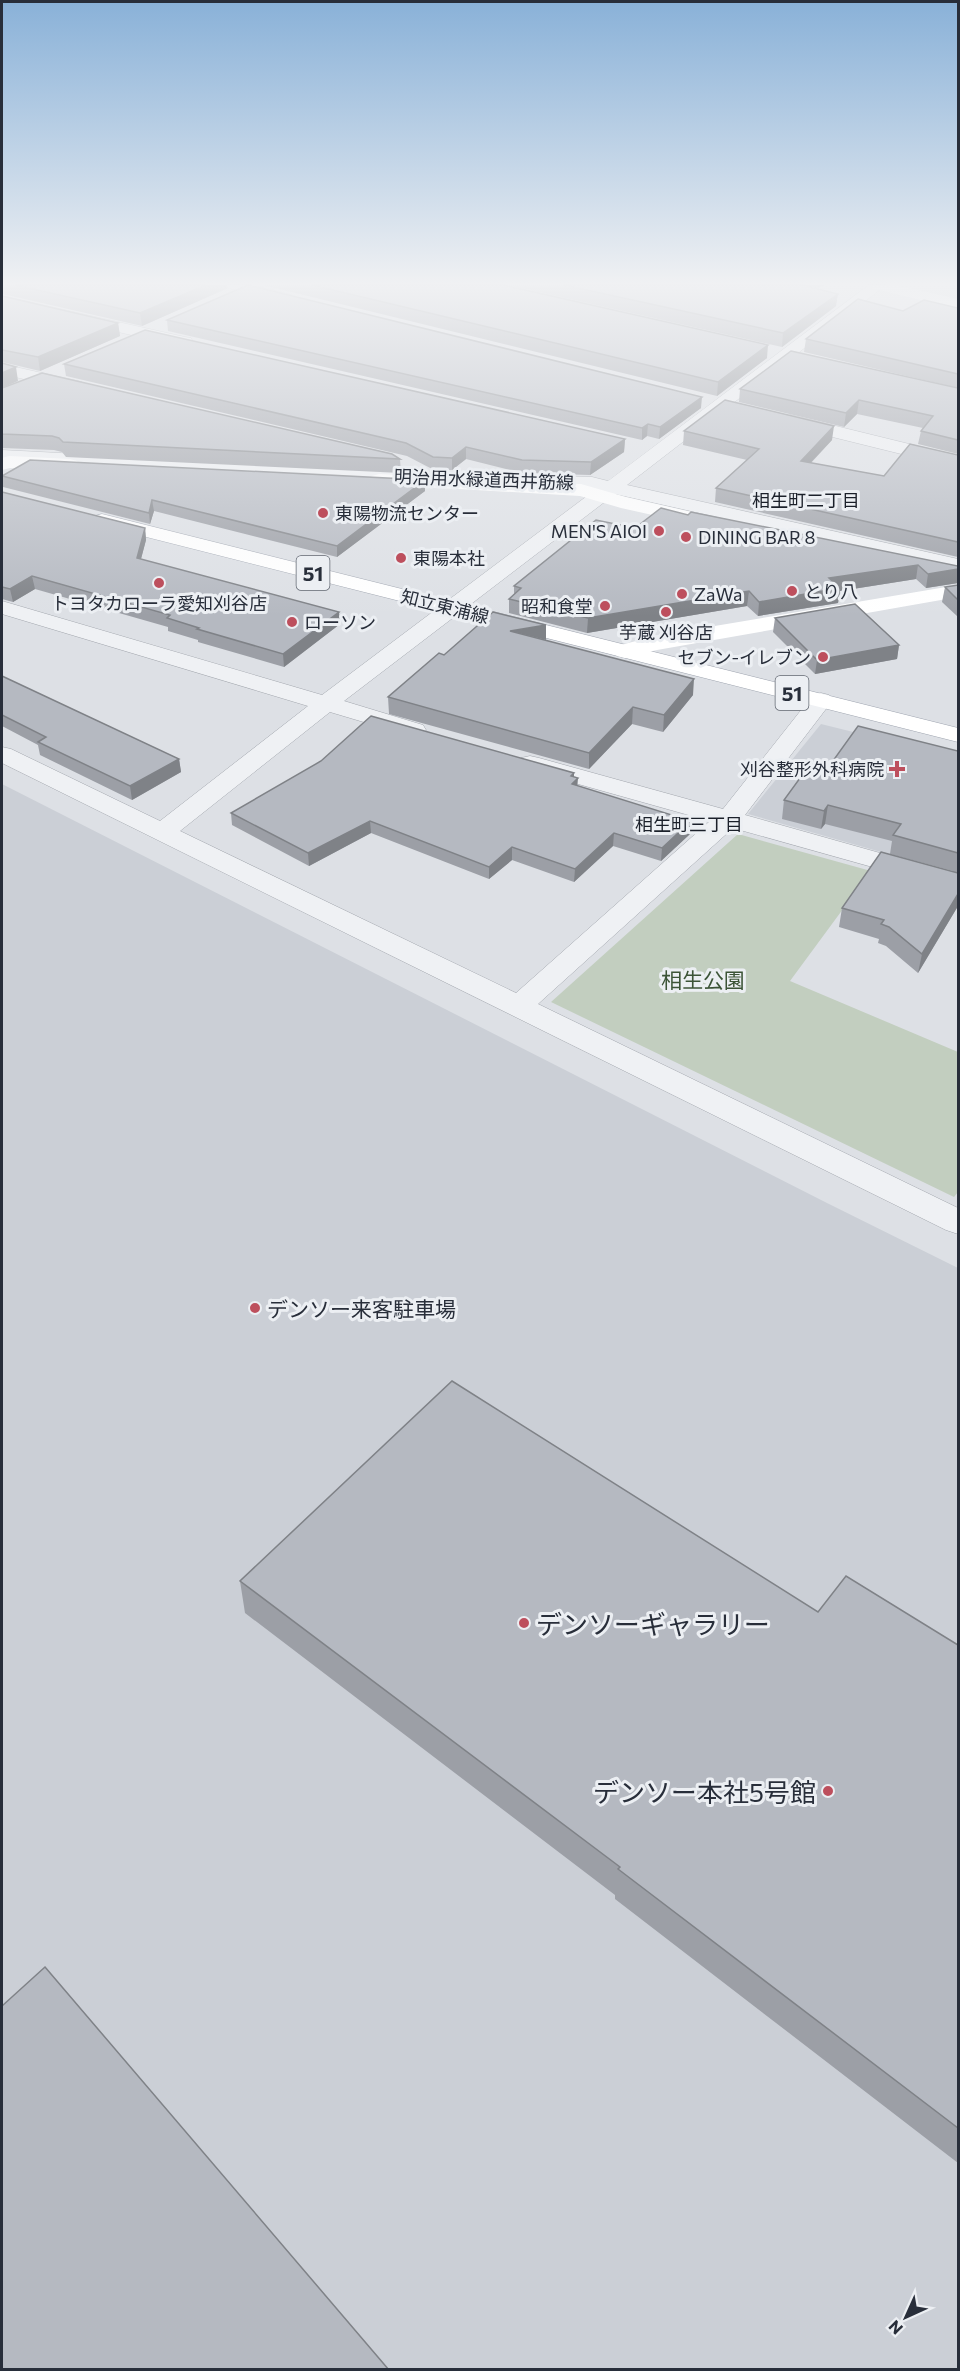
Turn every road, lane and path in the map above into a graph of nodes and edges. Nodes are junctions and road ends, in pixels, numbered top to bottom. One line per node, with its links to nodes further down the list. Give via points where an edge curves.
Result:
1 (730, 396): 3 (street)
2 (700, 399): 3 (street)
3 (719, 404): 4 (street); 7 (street)
4 (743, 410)
5 (777, 418): 10 (street)
6 (637, 447): 7 (street)
7 (657, 451): 13 (street)
8 (2, 456): 12 (street, 明治用水緑道西井筋線)
9 (375, 457): 12 (street, via 399,462)
10 (958, 462)
11 (2, 464): 12 (street)
12 (434, 480): 13 (street, 明治用水緑道西井筋線, via 592,483)
13 (605, 491): 15 (street, 明治用水緑道西井筋線); 16 (street, via 621,502); 19 (street)
14 (82, 516): 19 (street, 知立東浦線 / 51)
15 (958, 565)
16 (958, 574)
17 (958, 591): 20 (street)
18 (2, 607): 22 (street)
19 (452, 608): 20 (street, 知立東浦線 / 51); 22 (street)
20 (625, 651): 21 (street, 知立東浦線 / 51)
21 (821, 700): 24 (street, 知立東浦線 / 51); 27 (street)
22 (324, 705): 23 (street); 28 (street)
23 (432, 735)
24 (958, 735)
25 (2, 754): 28 (street)
26 (512, 758): 27 (street)
27 (729, 818): 29 (street); 30 (street)
28 (163, 831): 30 (street)
29 (958, 883)
30 (518, 1007): 31 (street)
31 (958, 1222)

